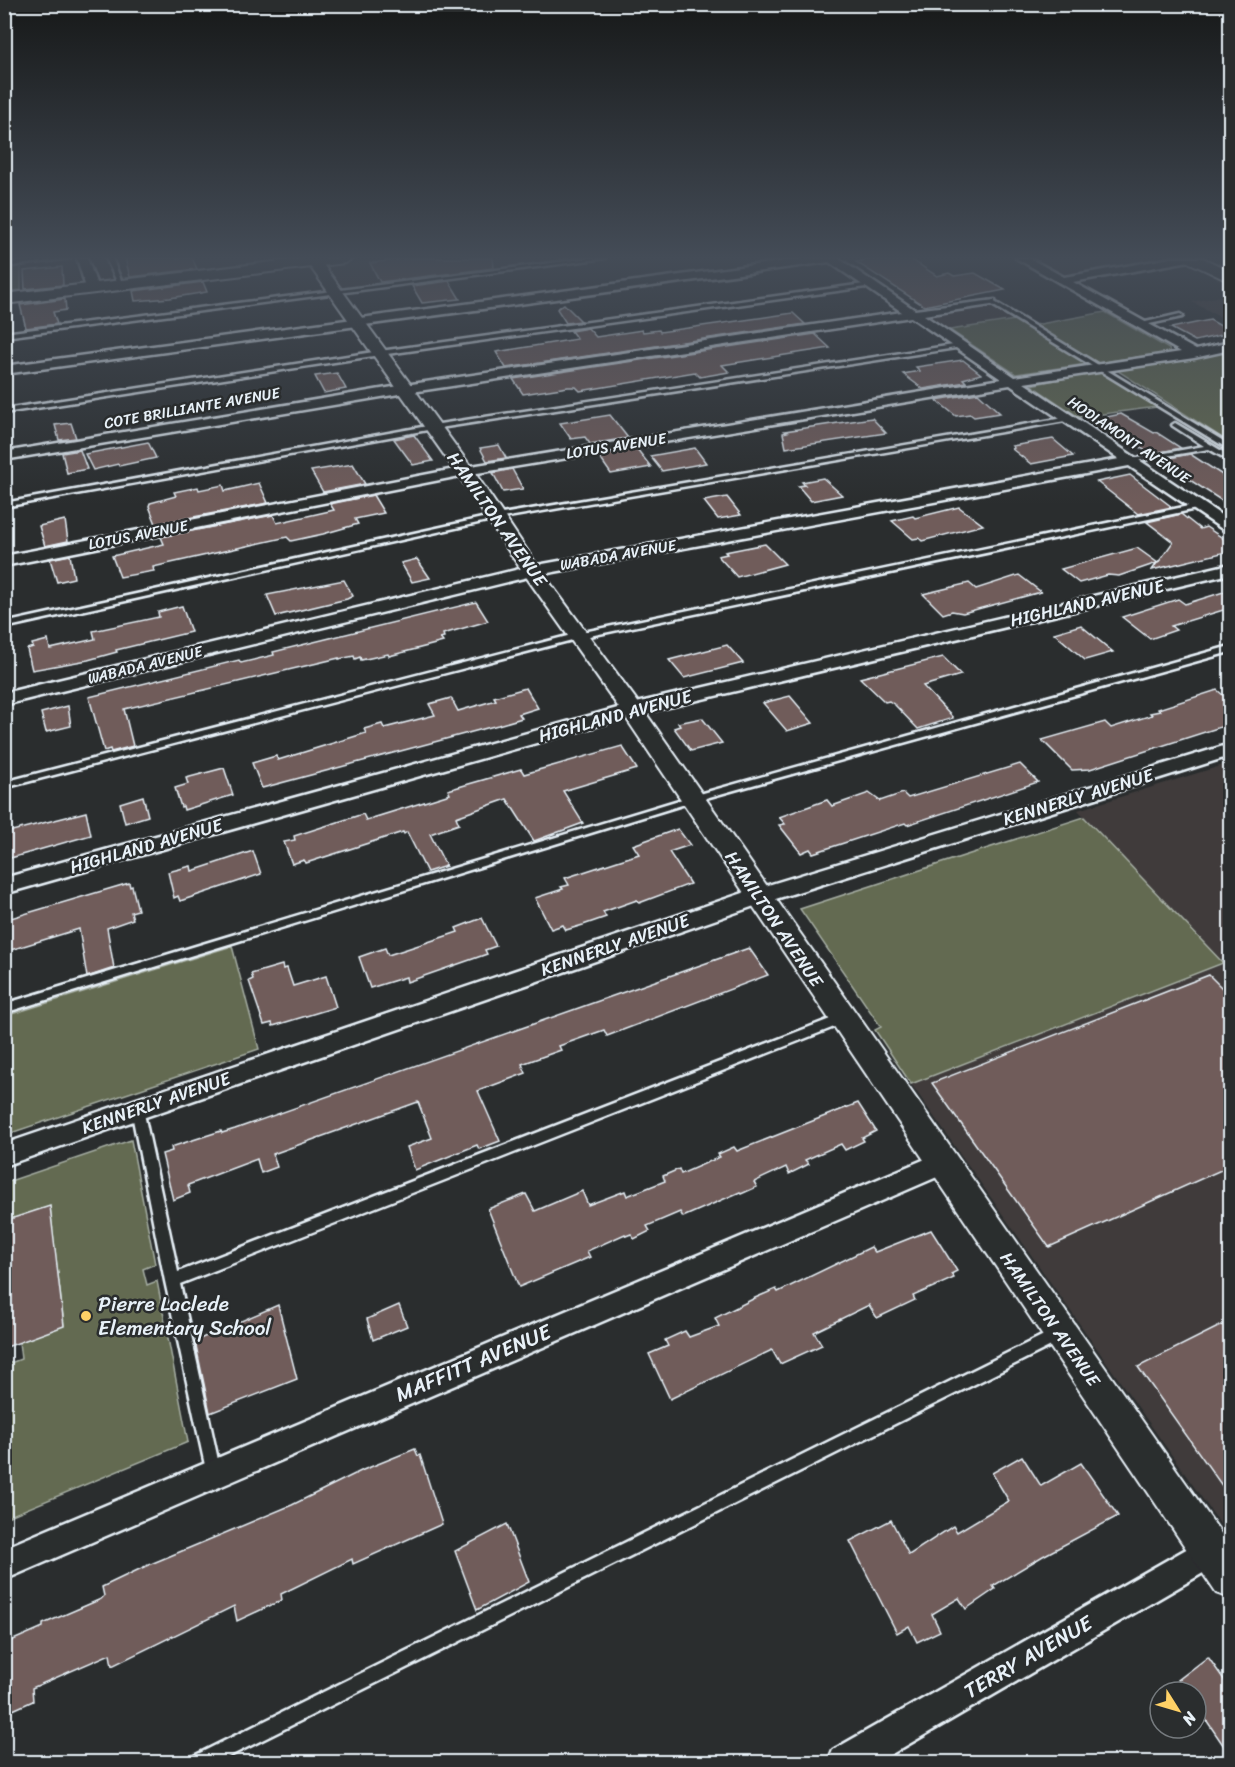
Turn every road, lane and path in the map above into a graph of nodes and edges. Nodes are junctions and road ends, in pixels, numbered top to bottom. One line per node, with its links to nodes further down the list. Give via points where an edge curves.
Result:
1 (217, 340): 13 (street)
2 (371, 340): 10 (street, HAMILTON AVENUE)
3 (471, 340): 10 (lane)
4 (734, 340): 15 (street, COTE BRILLIANTE AVENUE)
5 (952, 340): 8 (street, HODIAMONT AVENUE)
6 (1054, 340): 12 (lane)
7 (1170, 340): 11 (street)
8 (960, 346): 14 (street, HODIAMONT AVENUE); 19 (lane)
9 (1230, 346): 11 (street, LOTUS AVENUE)
10 (380, 353): 15 (street, HAMILTON AVENUE); 16 (lane)
11 (1194, 354): 12 (street, LOTUS AVENUE)
12 (1097, 367): 14 (street, LOTUS AVENUE); 21 (lane)
13 (4, 370)
14 (1012, 381): 17 (street, HODIAMONT AVENUE); 25 (street, LOTUS AVENUE)
15 (405, 389): 19 (street, HAMILTON AVENUE); 22 (street, COTE BRILLIANTE AVENUE)
16 (4, 411)
17 (1069, 419): 24 (street, HODIAMONT AVENUE); 28 (lane)
18 (1175, 425): 20 (lane)
19 (433, 427): 25 (street, HAMILTON AVENUE); 26 (lane)
20 (1210, 447): 23 (lane); 24 (lane)
21 (1230, 448)
22 (4, 456)
23 (1230, 459)
24 (1132, 460): 27 (street, HODIAMONT AVENUE); 32 (street, WABADA AVENUE)
25 (465, 471): 28 (street, HAMILTON AVENUE); 30 (street, LOTUS AVENUE)
26 (4, 506)
27 (1198, 506): 29 (street, HODIAMONT AVENUE); 34 (lane)
28 (496, 517): 32 (street, HAMILTON AVENUE); 33 (lane)
29 (1230, 528)
30 (4, 561)
31 (1230, 569): 37 (street, HIGHLAND AVENUE)
32 (532, 571): 34 (street, HAMILTON AVENUE); 36 (street, WABADA AVENUE)
33 (4, 626)
34 (579, 636): 37 (street, HAMILTON AVENUE); 39 (lane)
35 (1230, 649): 40 (lane)
36 (4, 699)
37 (632, 710): 40 (street, HAMILTON AVENUE); 41 (street, HIGHLAND AVENUE)
38 (1230, 750): 42 (street, KENNERLY AVENUE)
39 (4, 785)
40 (692, 799): 42 (street, HAMILTON AVENUE); 43 (lane)
41 (4, 886)
42 (759, 896): 44 (street, HAMILTON AVENUE); 45 (street, KENNERLY AVENUE)
43 (4, 1009)
44 (843, 1019): 47 (street, HAMILTON AVENUE); 48 (lane)
45 (137, 1109): 46 (street, KENNERLY AVENUE); 48 (lane)
46 (4, 1155)
47 (942, 1163): 49 (street, HAMILTON AVENUE); 50 (street, MAFFITT AVENUE)
48 (172, 1281): 50 (lane)
49 (1060, 1333): 51 (street, HAMILTON AVENUE); 54 (lane)
50 (213, 1474): 52 (street, MAFFITT AVENUE)
51 (1211, 1551): 53 (street, HAMILTON AVENUE); 55 (street, TERRY AVENUE)
52 (4, 1564)
53 (1230, 1579)
54 (200, 1762)
55 (845, 1762)

